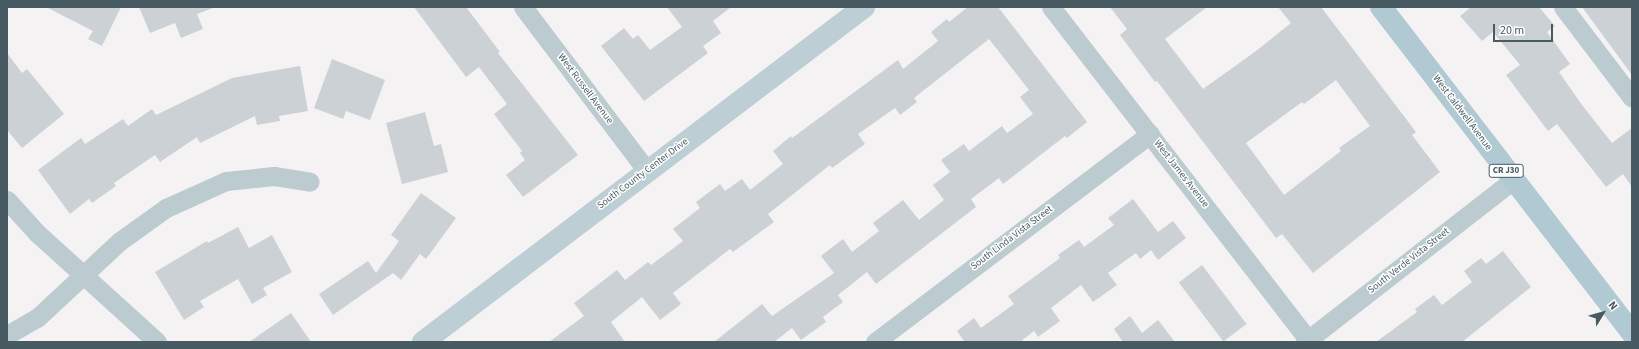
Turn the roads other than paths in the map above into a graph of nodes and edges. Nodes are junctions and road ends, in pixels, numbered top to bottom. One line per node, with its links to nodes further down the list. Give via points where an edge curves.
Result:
1 (523, 7): 8 (street, West Russell Avenue)
2 (864, 7): 8 (street, South County Center Drive)
3 (1051, 7): 7 (street, West James Avenue)
4 (1381, 7): 9 (main road, West Caldwell Avenue / CR J30)
5 (1563, 7): 6 (street)
6 (1632, 98)
7 (1150, 134): 15 (street, West James Avenue); 18 (street, South Linda Vista Street)
8 (647, 171): 17 (street, South County Center Drive)
9 (1513, 180): 13 (main road, West Caldwell Avenue / CR J30); 15 (street, South Verde Vista Street)
10 (310, 182): 12 (street, via 274,176 226,181 166,208 120,241)
11 (7, 200): 12 (street, via 37,233)
12 (84, 275): 14 (street, via 37,318); 16 (street)
13 (1632, 333)
14 (7, 335)
15 (1307, 341)
16 (157, 342)
17 (423, 342)
18 (875, 342)

